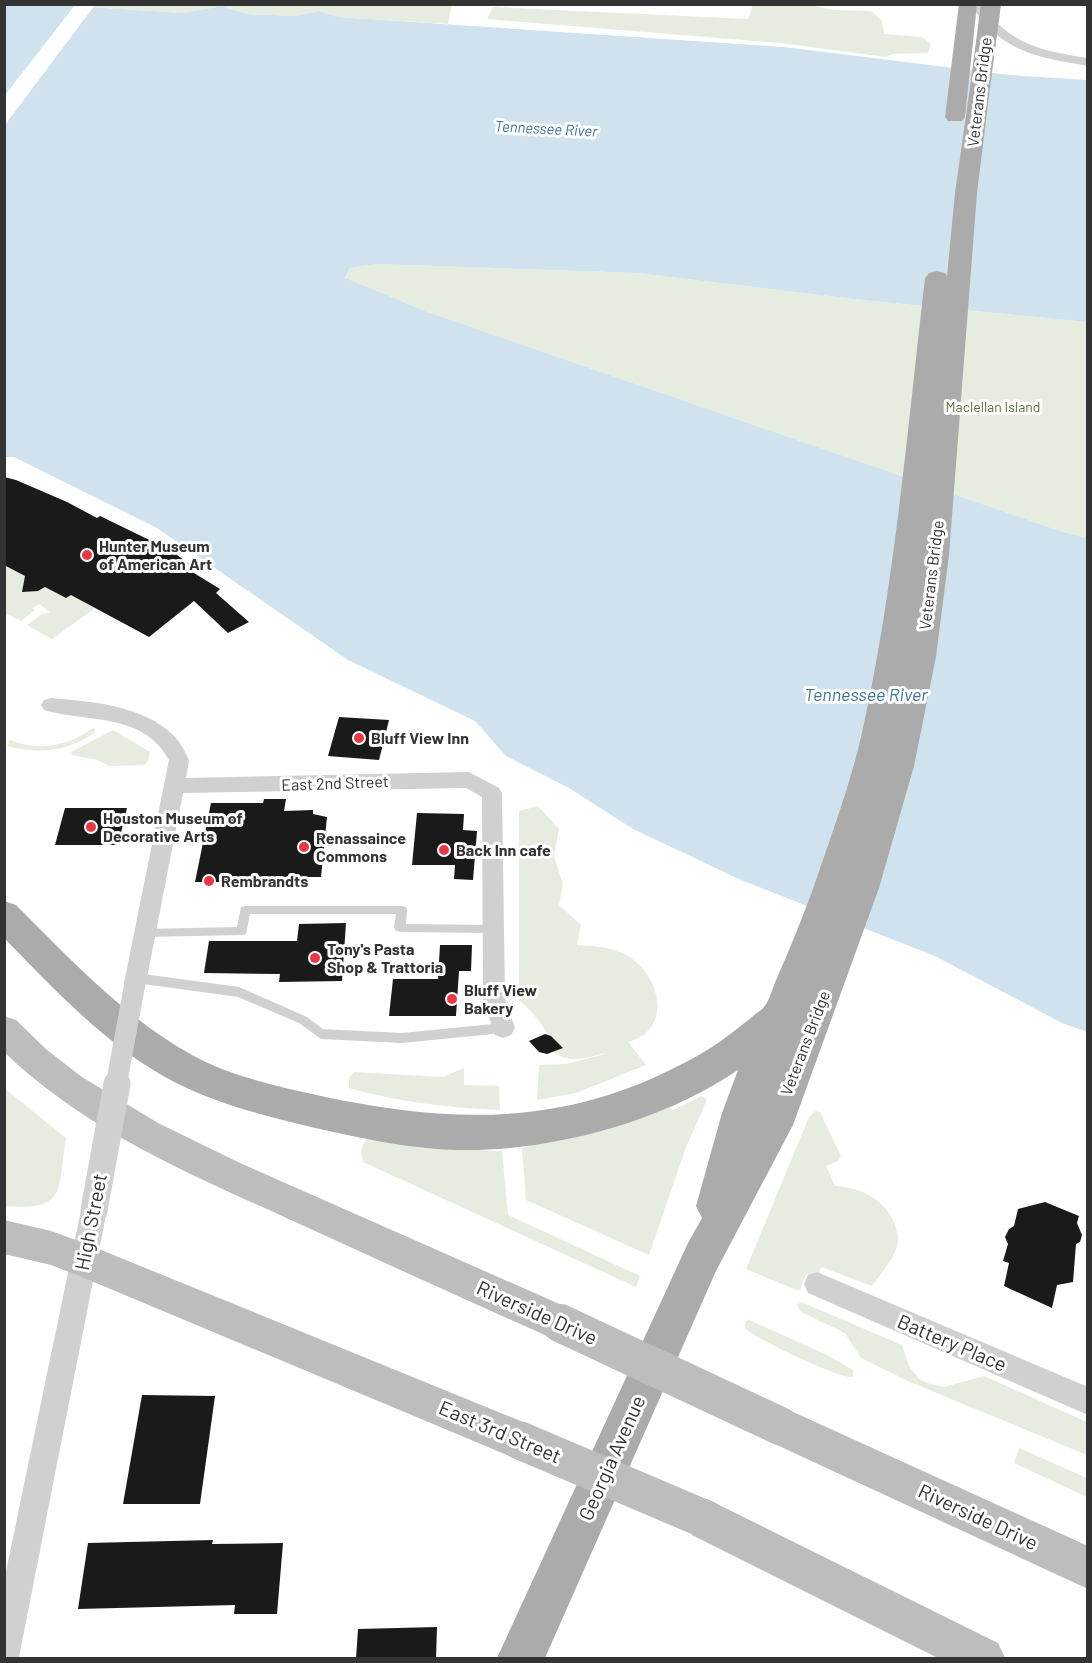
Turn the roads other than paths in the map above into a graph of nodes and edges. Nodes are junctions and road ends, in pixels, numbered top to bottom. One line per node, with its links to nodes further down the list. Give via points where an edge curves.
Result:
1 (968, 4): 11 (main road, Veterans Bridge, via 901,602 890,669 851,827 819,921)
2 (975, 4): 4 (street, via 985,21 1007,40 1030,51)
3 (991, 4): 14 (main road, Veterans Bridge, bridge, via 966,193 935,555 921,657 898,766 862,888)
4 (1088, 62)
5 (51, 705): 6 (street, High Street, via 106,710 150,728 168,741 179,760)
6 (175, 786): 8 (street, East 2nd Street, via 469,780 492,793); 9 (street, High Street)
7 (4, 915): 11 (main road, via 78,986 159,1054 209,1082 358,1120 474,1133 559,1125 606,1112 685,1081 742,1047)
8 (492, 929): 9 (lane, via 400,928 402,910 245,910 242,931); 12 (street, via 494,999)
9 (145, 933): 10 (street, High Street)
10 (135, 980): 12 (lane, via 239,992 303,1020 321,1034 402,1038); 16 (street, High Street, bridge)
11 (778, 1016): 14 (main road, Veterans Bridge)
12 (503, 1028)
13 (4, 1030): 19 (main road, Riverside Drive, bridge, via 86,1099 202,1163 560,1323)
14 (758, 1119): 21 (main road, Georgia Avenue, via 702,1257)
15 (4, 1237): 16 (main road, East 3rd Street)
16 (84, 1260): 20 (street, High Street); 22 (main road, East 3rd Street, bridge, via 707,1520 931,1642)
17 (817, 1284): 18 (street, Battery Place)
18 (1088, 1401)
19 (1088, 1568)
20 (4, 1657)
21 (521, 1659)
22 (983, 1659)

